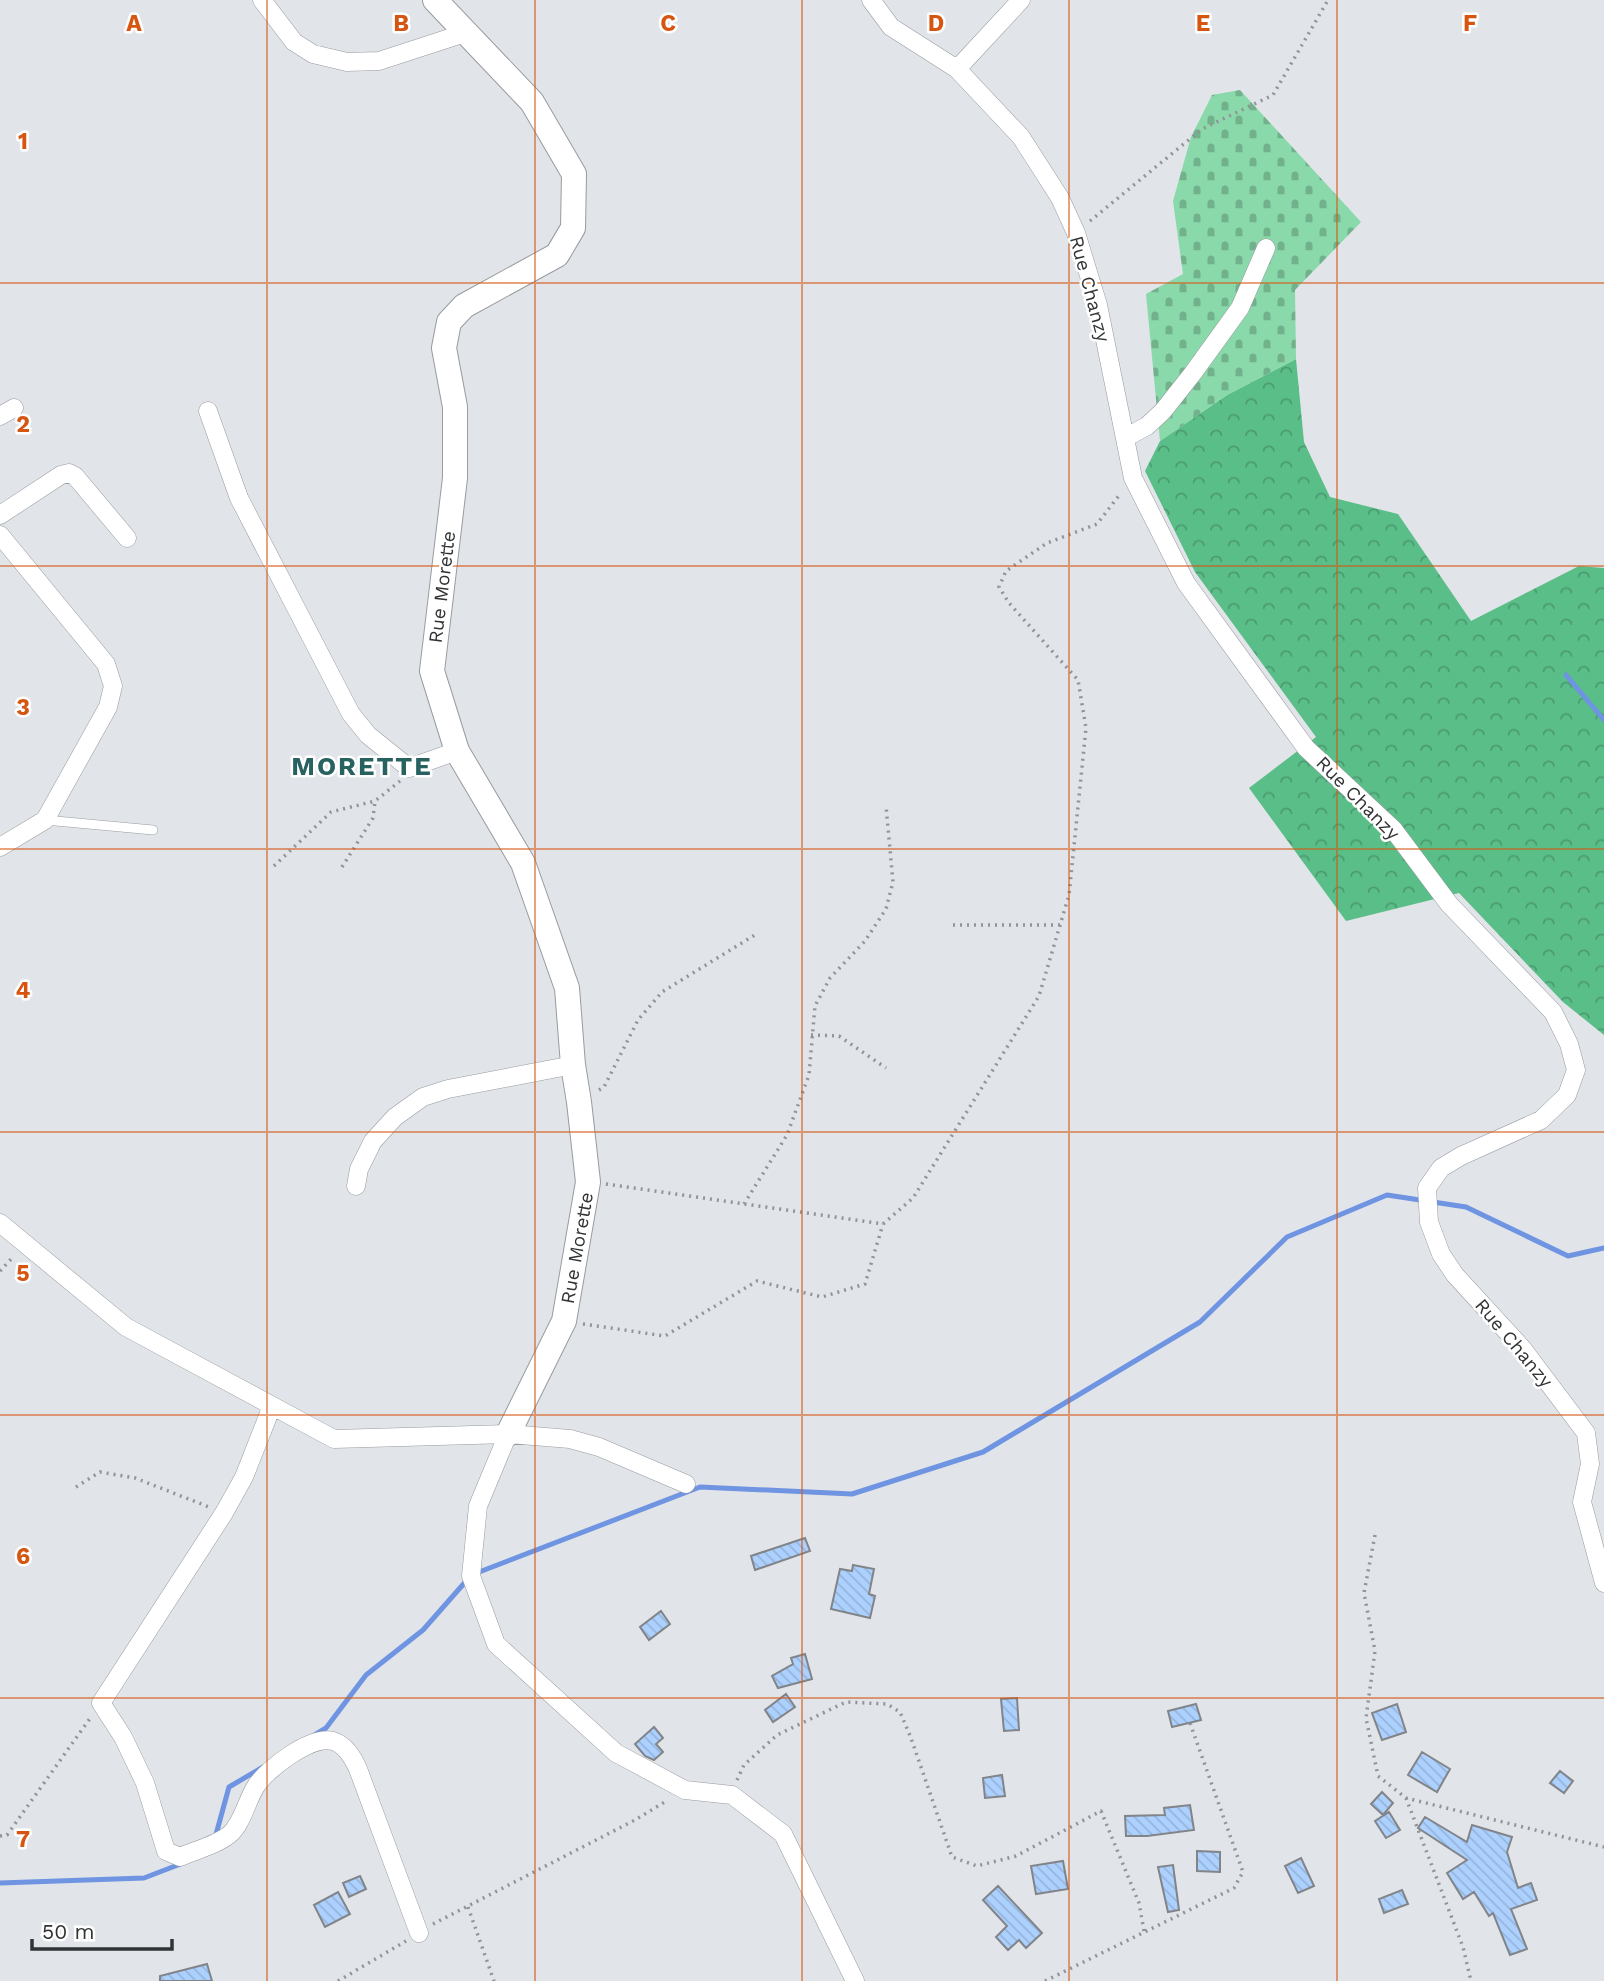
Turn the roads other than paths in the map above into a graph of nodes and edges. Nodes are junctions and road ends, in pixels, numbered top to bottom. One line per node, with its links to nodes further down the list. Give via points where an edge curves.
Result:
1 (262, 0): 5 (street, via 294,43 313,54 347,62 379,61)
2 (435, 0): 5 (street, Rue Morette)
3 (871, 0): 6 (street, Rue Chanzy, via 891,27)
4 (1021, 0): 6 (street)
5 (465, 33): 13 (street, Rue Morette, via 531,102 573,174 573,228 557,255 464,306 449,322 444,348 455,407 455,478 432,671)
6 (957, 69): 9 (street, Rue Chanzy, via 1021,136 1076,233 1098,305)
7 (1266, 248): 9 (street, via 1240,308 1193,373 1163,411)
8 (208, 411): 13 (street, via 239,498 351,714 368,735 409,768)
9 (1125, 438): 23 (street, Rue Chanzy, via 1133,478 1186,583 1306,748 1393,829 1449,904 1553,1012 1569,1044 1576,1070 1567,1095 1541,1120 1441,1168 1427,1188 1429,1222 1455,1275 1522,1348 1586,1433 1590,1464 1582,1502)
10 (0, 515): 12 (street, via 69,473)
11 (0, 535): 14 (street, via 106,664 113,686 108,707)
12 (127, 538)
13 (457, 751): 17 (street, Rue Morette, via 523,863 566,988)
14 (45, 820): 15 (lane); 16 (street)
15 (153, 830)
16 (0, 847)
17 (573, 1065): 18 (street, via 424,1097 373,1141); 21 (street, Rue Morette, via 589,1182 564,1321)
18 (356, 1186)
19 (0, 1223): 20 (street, via 126,1327)
20 (272, 1406): 21 (street, via 334,1439); 24 (street, via 225,1513 101,1703 145,1783 166,1851 180,1857 232,1833 257,1784 296,1752 323,1741 344,1747 358,1769)
21 (508, 1434): 22 (street, via 570,1439); 25 (street, via 478,1506 471,1576 496,1644 616,1754 685,1790 732,1795 783,1834)
22 (686, 1484)
23 (1604, 1583)
24 (419, 1933)
25 (855, 1981)

